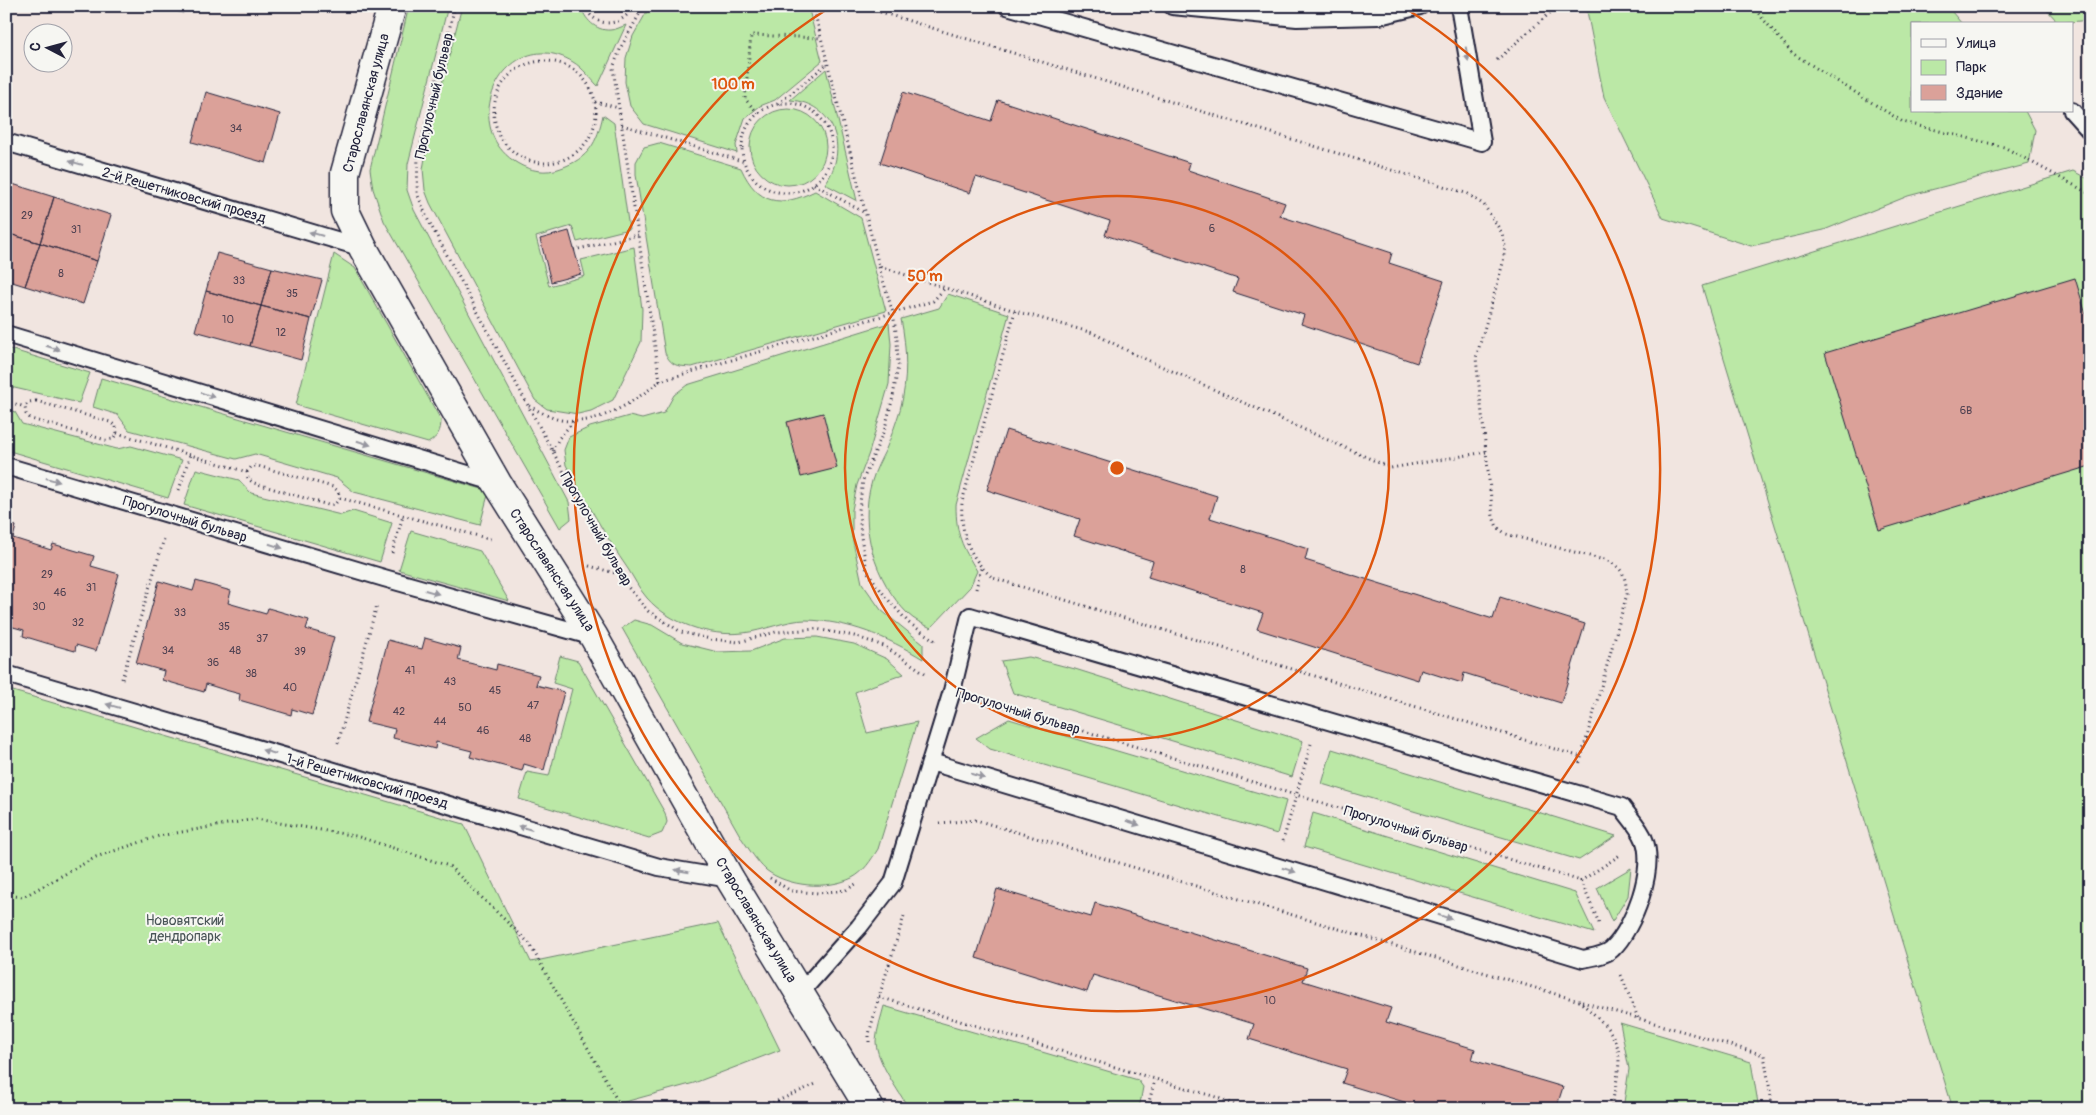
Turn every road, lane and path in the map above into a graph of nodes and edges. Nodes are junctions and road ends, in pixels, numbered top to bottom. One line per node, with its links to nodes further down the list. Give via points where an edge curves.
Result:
1 (392, 6): 31 (street, Старославянская улица, via 345,173 345,211)
2 (455, 6): 40 (path, Прогулочный бульвар, via 418,155 417,193 427,218)
3 (585, 6): 13 (path, via 591,16 605,23 622,20)
4 (644, 6): 14 (path)
5 (813, 6): 15 (path)
6 (861, 6): 45 (path, via 1453,189 1484,205 1502,233 1505,246 1476,358)
7 (1007, 6): 17 (lane, via 1482,142)
8 (1172, 6): 9 (lane, via 1297,18 1379,16)
9 (1420, 6)
10 (1459, 6): 17 (lane, one-way to 17)
11 (1562, 6): 17 (path, via 1552,11)
12 (1752, 6): 28 (path, via 1792,53 1903,122 2004,147)
13 (633, 7): 14 (path)
14 (641, 12): 20 (path, via 621,46 614,68)
15 (821, 38): 16 (path); 22 (path, via 751,35 745,99)
16 (828, 63): 19 (path); 29 (path)
17 (1472, 82)
18 (595, 102): 18 (path, via 596,119 582,148 554,163 522,158 508,147 498,132 494,115 496,98 504,82 516,69 532,62 550,61 566,65 580,74 590,87); 20 (path)
19 (777, 104): 22 (path); 27 (path, via 801,104 825,122 832,152 828,166)
20 (619, 108): 23 (path)
21 (2073, 112): 24 (lane)
22 (758, 114): 26 (path, via 748,126 743,140)
23 (622, 125): 26 (path); 30 (path)
24 (2090, 130)
25 (6, 142): 31 (lane, 2-й Решетниковский проезд, one-way to 25)
26 (745, 162): 27 (path, via 756,181 768,189 796,192)
27 (814, 184): 29 (path)
28 (2090, 194)
29 (865, 213): 33 (path)
30 (638, 235): 32 (path); 38 (path)
31 (363, 248): 49 (street, Старославянская улица)
32 (574, 250)
33 (879, 266): 34 (path); 36 (path)
34 (945, 288): 35 (path); 36 (path, via 933,301)
35 (1014, 311): 45 (path, via 1093,333 1390,468); 61 (path, via 962,502 964,536 970,552 993,578)
36 (893, 313): 38 (path); 58 (path, via 898,366 885,428 864,480 859,510 860,537 867,571 909,623 934,640)
37 (6, 334): 49 (lane, one-way to 49)
38 (660, 381): 42 (path, via 638,399 613,411 587,420)
39 (6, 402): 41 (path)
40 (528, 406): 42 (path, via 562,420); 44 (path, Прогулочный бульвар)
41 (25, 407): 43 (path, via 36,400 110,422 116,426); 43 (path, via 26,414 32,418 106,440 113,439)
42 (576, 420): 44 (path)
43 (117, 433): 46 (path)
44 (552, 451): 54 (path, Прогулочный бульвар)
45 (1486, 452): 61 (path, via 1493,517 1497,527 1506,534 1608,561 1618,566 1625,578 1627,594)
46 (190, 455): 48 (path); 51 (path)
47 (6, 466): 51 (lane, Прогулочный бульвар, one-way to 51)
48 (247, 472): 50 (path, via 252,466 258,466 333,487); 50 (path, via 248,479 254,483 328,505 335,504)
49 (497, 483): 53 (street, Старославянская улица)
50 (340, 498): 52 (path)
51 (172, 514): 55 (lane, Прогулочный бульвар, one-way to 55); 59 (path)
52 (403, 516): 53 (path); 55 (path)
53 (540, 552): 54 (path); 56 (street, Старославянская улица)
54 (619, 574): 58 (path, Прогулочный бульвар, via 648,611 681,632 710,640 739,642 776,632 816,629 854,636 884,646)
55 (384, 578): 56 (lane, Прогулочный бульвар, one-way to 56); 63 (path)
56 (594, 637): 69 (street, Старославянская улица)
57 (6, 674): 59 (lane, 1-й Решетниковский проезд, one-way to 57)
58 (952, 691): 60 (lane, via 970,616); 62 (lane); 65 (path, Прогулочный бульвар)
59 (113, 706): 63 (lane, 1-й Решетниковский проезд, one-way to 59)
60 (1318, 719): 64 (lane); 65 (path)
61 (1581, 757): 64 (path)
62 (931, 762): 67 (lane, one-way to 67); 74 (lane, via 893,883)
63 (330, 770): 69 (lane, 1-й Решетниковский проезд, one-way to 63, via 659,867)
64 (1571, 792): 67 (lane, one-way to 64, via 1584,959 1611,951 1628,928 1648,867 1644,839 1622,807)
65 (1296, 796): 67 (path); 70 (path, Прогулочный бульвар)
66 (934, 823): 76 (path, via 976,820)
67 (1276, 866)
68 (762, 874): 71 (path, via 791,891 846,890)
69 (730, 879): 74 (street, Старославянская улица)
70 (1581, 881)
71 (859, 882)
72 (6, 895): 80 (path, via 22,897 96,857 159,836 256,819 356,836 449,866 529,943)
73 (905, 915): 75 (path)
74 (800, 993): 78 (street, Старославянская улица)
75 (878, 997): 77 (path, via 868,1034); 79 (path)
76 (1579, 1001): 85 (path, via 1607,1027 1620,1057); 86 (path, via 1764,1055)
77 (869, 1044)
78 (847, 1070): 81 (path); 82 (street, Старославянская улица)
79 (1155, 1080): 83 (path); 84 (path, via 1216,1097)
80 (622, 1109)
81 (759, 1109)
82 (870, 1109)
83 (1147, 1109)
84 (1244, 1109)
85 (1611, 1109)
86 (1773, 1109)

